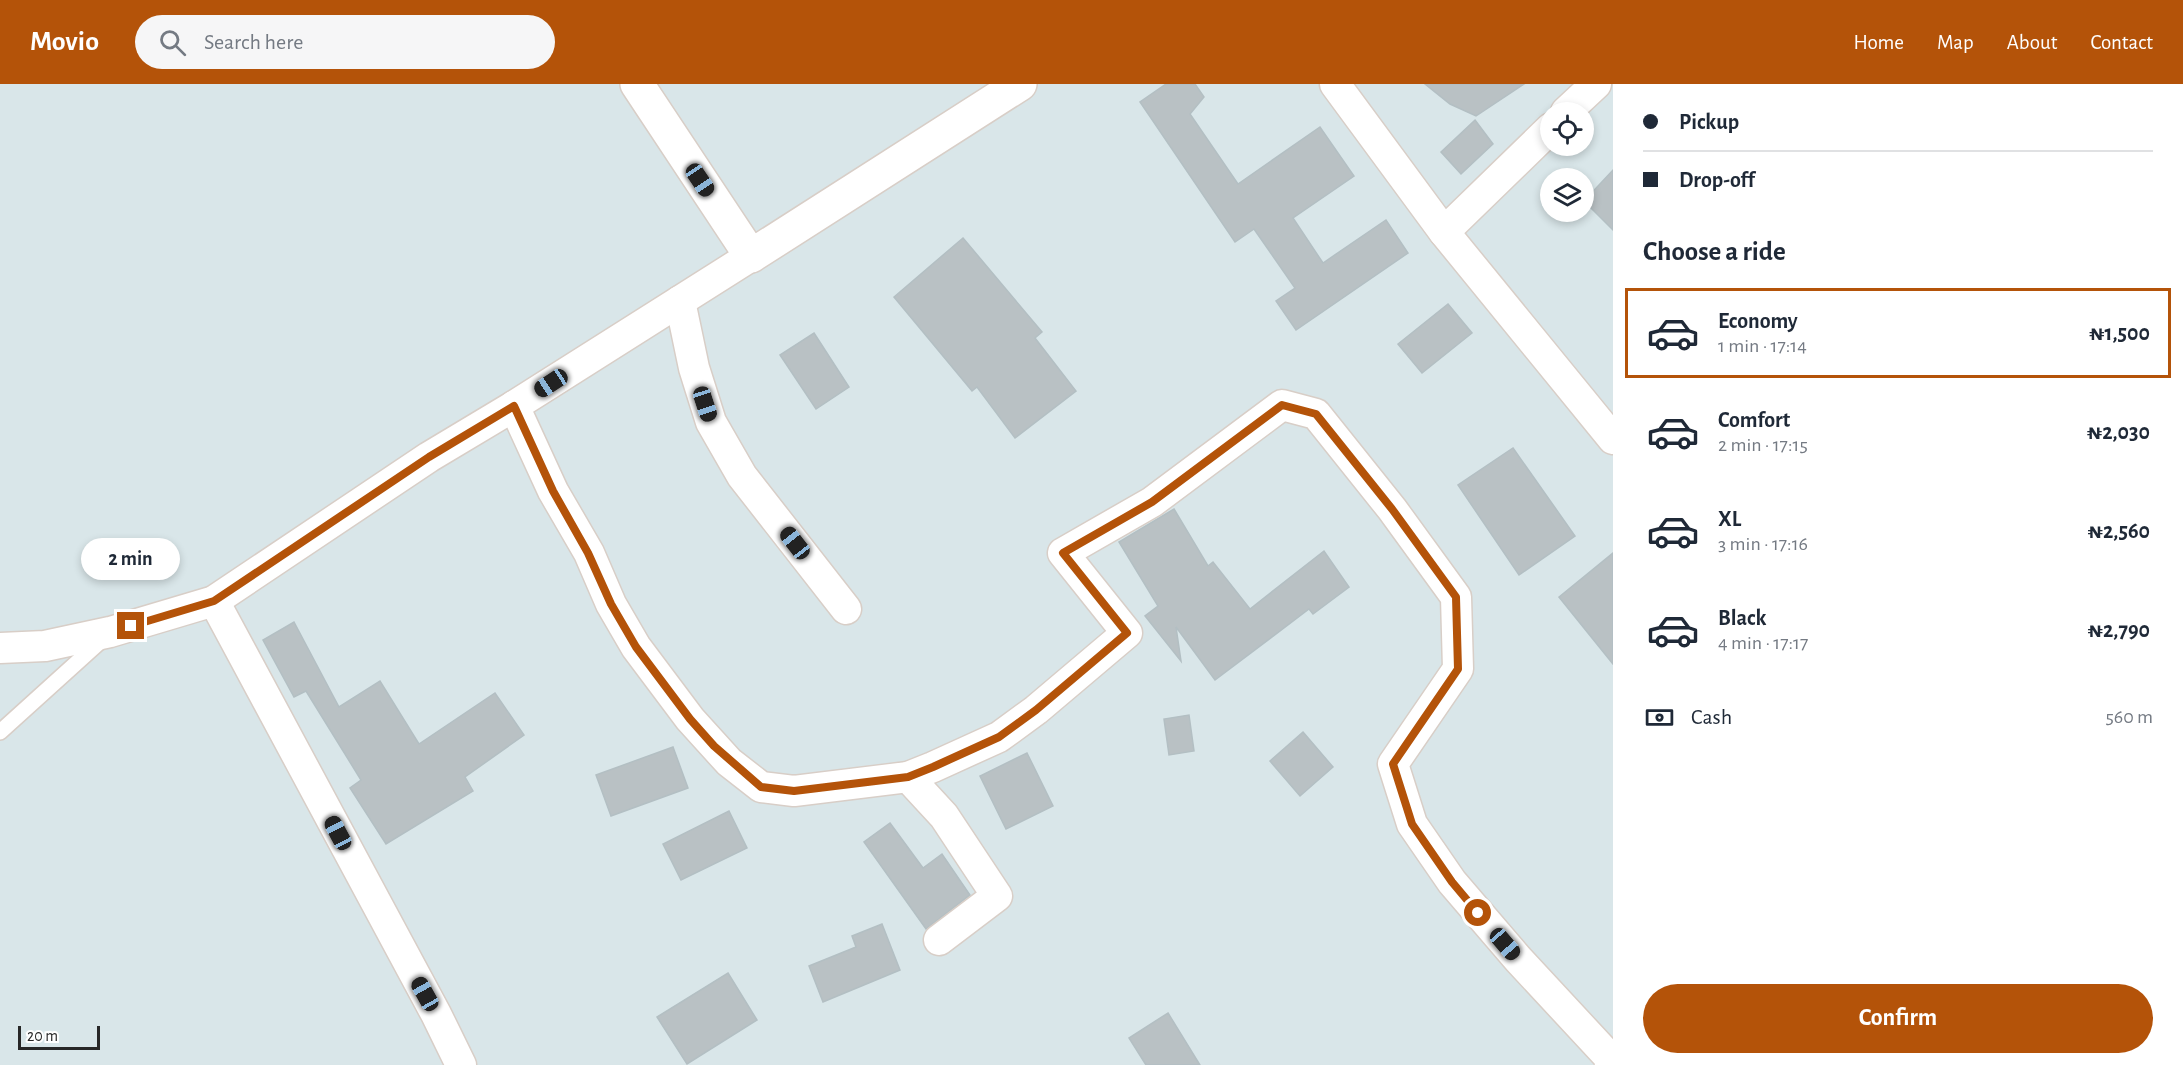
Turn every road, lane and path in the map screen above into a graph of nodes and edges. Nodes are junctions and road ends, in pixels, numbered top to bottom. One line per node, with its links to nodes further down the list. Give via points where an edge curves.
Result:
1 (637, 84): 8 (street)
2 (1020, 84): 8 (street)
3 (1335, 84): 7 (street)
4 (1596, 84): 5 (street)
5 (1577, 102)
6 (1540, 139): 7 (street)
7 (1444, 232): 11 (street)
8 (751, 256): 9 (street)
9 (680, 301): 10 (street); 13 (street, via 694,368 711,422 742,476)
10 (514, 406): 12 (street, via 429,457); 17 (street, via 553,491 636,647 690,719 729,762 761,787 794,791)
11 (1613, 439)
12 (214, 601): 14 (street); 19 (street)
13 (846, 609)
14 (111, 632): 15 (street, via 45,646); 16 (lane)
15 (0, 648)
16 (0, 732)
17 (908, 777): 18 (street, via 944,816 998,896); 20 (street, via 999,737 1127,633 1063,553 1152,502 1282,405 1316,414 1456,597 1458,669 1393,764 1412,824 1452,882 1609,1057)
18 (939, 940)
19 (461, 1065)
20 (1610, 1065)

